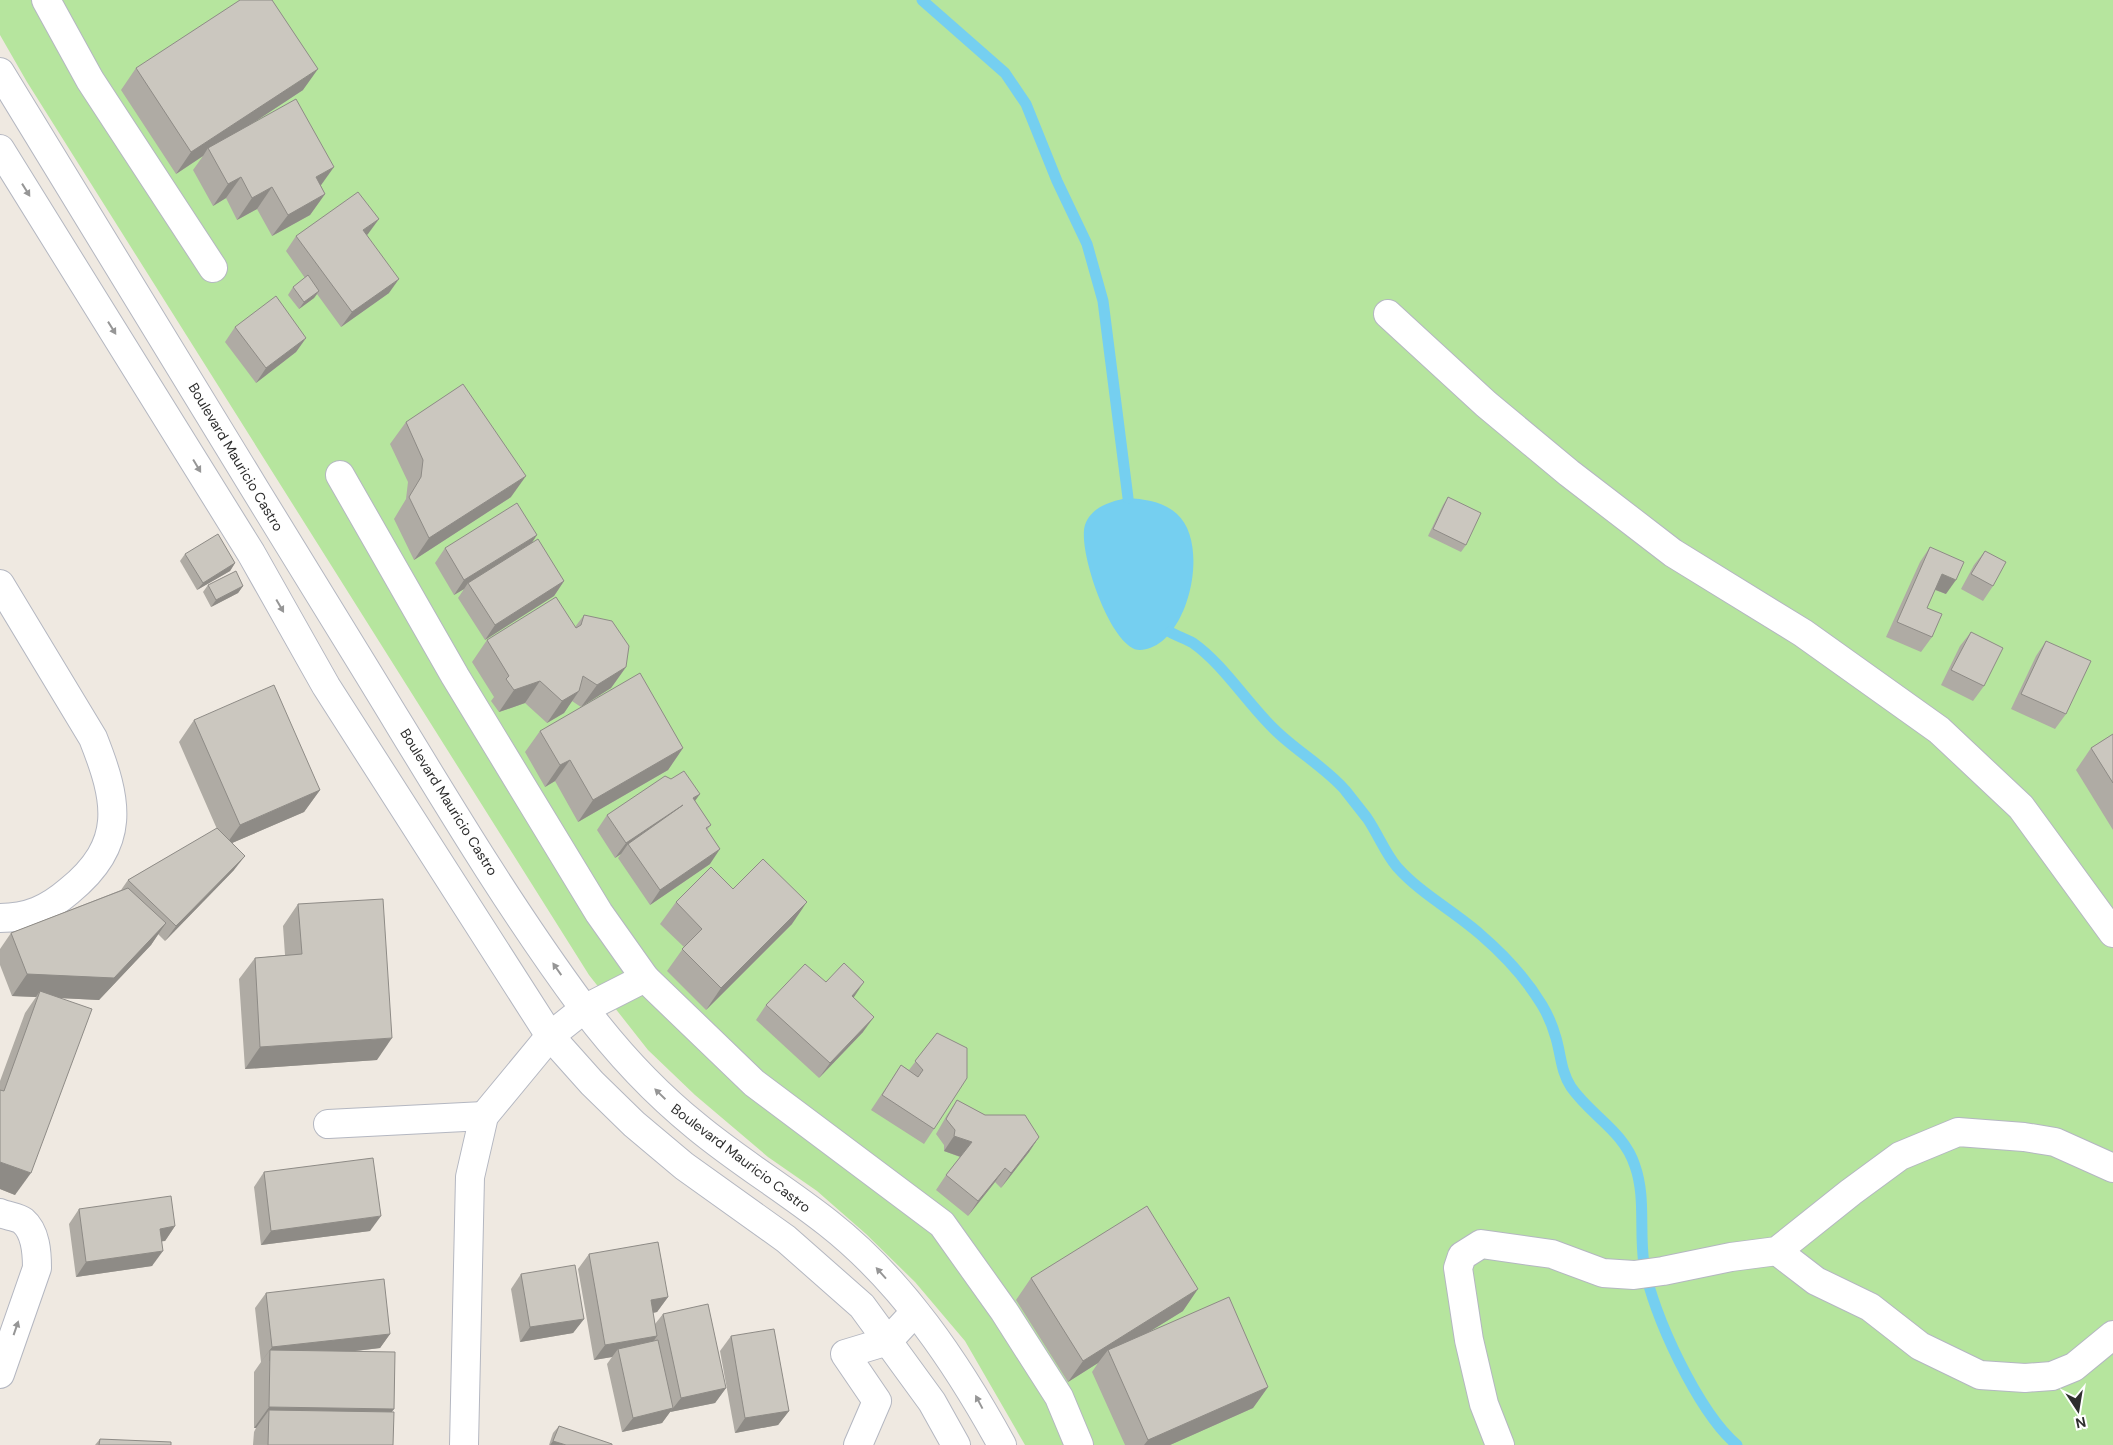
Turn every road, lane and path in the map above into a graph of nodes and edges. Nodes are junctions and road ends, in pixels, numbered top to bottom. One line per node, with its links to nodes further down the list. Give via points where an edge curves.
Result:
1 (46, 0): 4 (street, via 90,80)
2 (0, 72): 7 (street, Boulevard Mauricio Castro)
3 (0, 148): 8 (street, one-way to 8)
4 (213, 268)
5 (1388, 314): 11 (street, via 1486,404 1666,547 1803,633 1939,730 2021,807)
6 (340, 475): 12 (street, via 446,661 599,913)
7 (281, 532): 8 (street); 13 (street, Boulevard Mauricio Castro, one-way to 7, via 503,889)
8 (251, 553): 14 (street, one-way to 14, via 326,686)
9 (0, 584): 10 (street, via 93,738 104,765 112,802 111,831 103,856 86,878 51,906 27,915)
10 (0, 918)
11 (2113, 933)
12 (645, 978): 13 (street); 28 (street, via 754,1083 942,1224 1004,1311 1058,1397)
13 (584, 1009): 14 (street); 20 (street, Boulevard Mauricio Castro, one-way to 13, via 869,1260 829,1224 739,1160 667,1101 634,1069)
14 (550, 1036): 15 (street); 22 (street, via 634,1124 684,1166 786,1239 823,1270 862,1306)
15 (484, 1116): 16 (street); 24 (street, via 470,1177)
16 (328, 1124)
17 (2113, 1168): 19 (street, via 2055,1142 2024,1136 1958,1132 1900,1156)
18 (0, 1213): 23 (street, one-way to 18, via 36,1268 37,1255 30,1230 23,1221)
19 (1777, 1251): 21 (street, via 1816,1281 1870,1308 1920,1346 1980,1375 2052,1376 2074,1367); 29 (street, via 1634,1275 1603,1273 1552,1254 1481,1244 1462,1256 1458,1268 1469,1340 1484,1404)
20 (916, 1312): 22 (street); 27 (street, Boulevard Mauricio Castro, one-way to 20, via 972,1390)
21 (2113, 1335)
22 (888, 1341): 25 (street, via 845,1354 877,1400); 26 (street, via 932,1402)
23 (0, 1374)
24 (464, 1445)
25 (858, 1445)
26 (956, 1445)
27 (1002, 1445)
28 (1079, 1445)
29 (1500, 1445)

